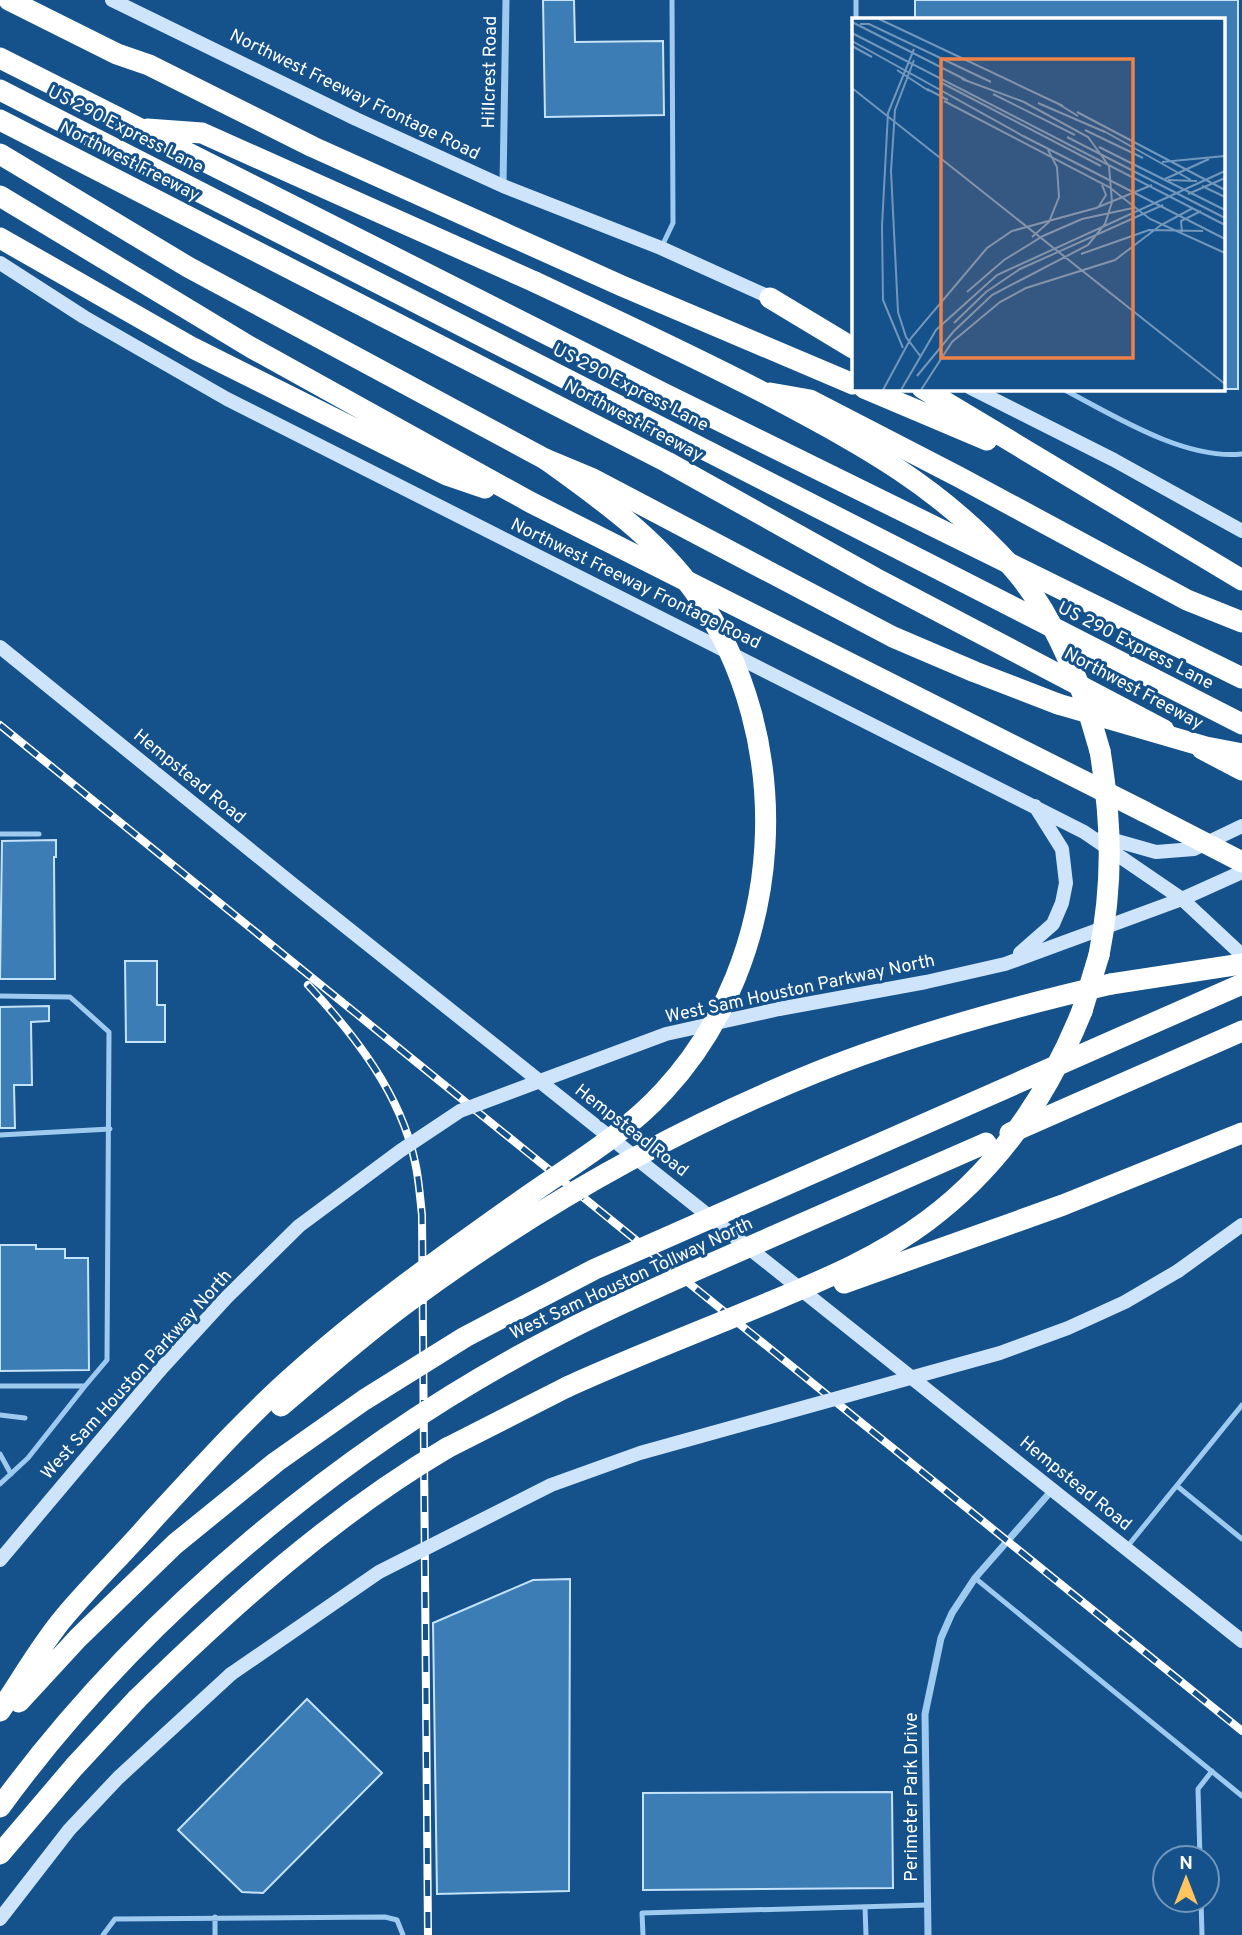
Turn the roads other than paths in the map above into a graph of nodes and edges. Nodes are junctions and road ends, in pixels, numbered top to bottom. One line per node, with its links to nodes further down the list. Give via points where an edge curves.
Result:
1 (9, 0): 9 (highway)
2 (42, 0): 9 (highway, via 122,44)
3 (112, 0): 14 (main road, Northwest Freeway Frontage Road)
4 (506, 0): 14 (street, Hillcrest Road)
5 (673, 0): 17 (lane, via 673,223)
6 (856, 0): 7 (lane)
7 (856, 18)
8 (0, 58): 12 (highway, Northwest Freeway)
9 (149, 65): 22 (highway, via 325,153)
10 (0, 90): 37 (highway, US 290 Express Lane)
11 (0, 120): 39 (highway, Northwest Freeway, bridge, via 667,462 875,578)
12 (138, 129): 27 (highway, bridge, via 202,133 535,282); 36 (highway, Northwest Freeway)
13 (0, 155): 29 (highway, via 188,267)
14 (503, 186): 17 (main road, Northwest Freeway Frontage Road)
15 (0, 196): 31 (highway, via 252,348)
16 (0, 238): 31 (highway, via 193,348 447,475)
17 (661, 248): 19 (main road, Northwest Freeway Frontage Road)
18 (0, 262): 40 (main road, Northwest Freeway Frontage Road, via 227,399)
19 (770, 298): 20 (main road, Northwest Freeway Frontage Road); 21 (highway)
20 (852, 335)
21 (852, 347)
22 (852, 384)
23 (869, 390): 30 (highway)
24 (925, 390): 30 (highway)
25 (975, 390): 32 (main road)
26 (1065, 390): 28 (lane, via 1187,448 1218,455)
27 (761, 392): 34 (highway, bridge, via 810,400 1187,600); 58 (highway, bridge, via 905,472 951,506 1012,568 1046,616 1083,695 1100,751 1111,837 1107,906 1091,983 1059,1066 1028,1116 971,1184 926,1222 877,1254)
28 (1242, 454)
29 (545, 459): 38 (highway, bridge, via 593,479 893,637 975,672 1058,704); 69 (highway, bridge, via 646,538 693,590 726,645 744,690 762,764 767,838 761,894 744,956 702,1043 628,1126 387,1296 222,1443)
30 (1060, 471): 33 (highway)
31 (530, 502): 45 (highway, bridge)
32 (1242, 531)
33 (1242, 580)
34 (1242, 622)
35 (0, 647): 68 (main road, Hempstead Road)
36 (1242, 678)
37 (1242, 724)
38 (1242, 754)
39 (1242, 770)
40 (1035, 805): 42 (main road, Northwest Freeway Frontage Road); 49 (main road, via 1062,849 1066,883 1053,924)
41 (1242, 826): 42 (main road, via 1194,849 1156,852)
42 (1084, 832): 47 (main road, Northwest Freeway Frontage Road)
43 (0, 834): 44 (lane)
44 (39, 834)
45 (1242, 862)
46 (1242, 872): 47 (main road, West Sam Houston Parkway North)
47 (1182, 899): 48 (main road, Northwest Freeway Frontage Road); 49 (main road, West Sam Houston Parkway North)
48 (1242, 955)
49 (1005, 964): 72 (main road, West Sam Houston Parkway North, bridge, via 666,1034 460,1111 299,1226 160,1370)
50 (1242, 964): 69 (highway, bridge, via 1101,986 1013,1007 819,1072 660,1144 576,1190 410,1300 252,1431)
51 (1242, 984): 76 (highway, West Sam Houston Tollway North, bridge, via 595,1269 465,1337 276,1462 175,1544 78,1638)
52 (0, 996): 54 (lane, via 70,998 109,1032)
53 (1242, 1031): 79 (highway, West Sam Houston Tollway North, bridge, via 613,1307 451,1396 337,1473 201,1586 98,1690)
54 (110, 1129): 56 (lane); 60 (lane, via 107,1360)
55 (1242, 1133): 58 (highway, bridge, via 1063,1205 843,1283)
56 (0, 1135)
57 (1242, 1225): 86 (main road, bridge, via 1178,1271 1068,1328 1000,1353 640,1453 551,1485 379,1572 231,1674 118,1778 62,1839)
58 (797, 1291): 81 (highway, bridge, via 552,1394 447,1448 376,1493 314,1541 168,1670 82,1757)
59 (0, 1386): 60 (lane)
60 (85, 1386): 65 (lane)
61 (1242, 1405): 67 (lane)
62 (0, 1415): 63 (lane)
63 (25, 1418)
64 (0, 1454): 65 (lane)
65 (11, 1474): 66 (lane)
66 (0, 1484)
67 (1177, 1486): 70 (lane); 71 (lane)
68 (1054, 1489): 71 (main road, Hempstead Road); 73 (street, Perimeter Park Drive)
69 (152, 1522): 75 (highway, bridge, via 64,1618)
70 (1242, 1539)
71 (1127, 1548): 74 (main road, Hempstead Road)
72 (0, 1560)
73 (975, 1578): 77 (lane); 82 (street, Perimeter Park Drive, via 941,1638 927,1696)
74 (1242, 1641)
75 (0, 1711)
76 (0, 1723)
77 (1212, 1771): 78 (lane); 80 (lane, via 1198,1789)
78 (1242, 1796)
79 (0, 1808)
80 (1200, 1844)
81 (0, 1854)
82 (927, 1905): 83 (lane); 92 (street, Perimeter Park Drive)
83 (865, 1907): 90 (lane, via 642,1913); 91 (lane)
84 (1201, 1914): 93 (lane)
85 (215, 1917): 87 (lane, via 114,1919); 88 (lane); 89 (lane, via 385,1917 397,1920)
86 (0, 1919)
87 (103, 1935)
88 (215, 1935)
89 (403, 1935)
90 (643, 1935)
91 (866, 1935)
92 (928, 1935)
93 (1202, 1935)

